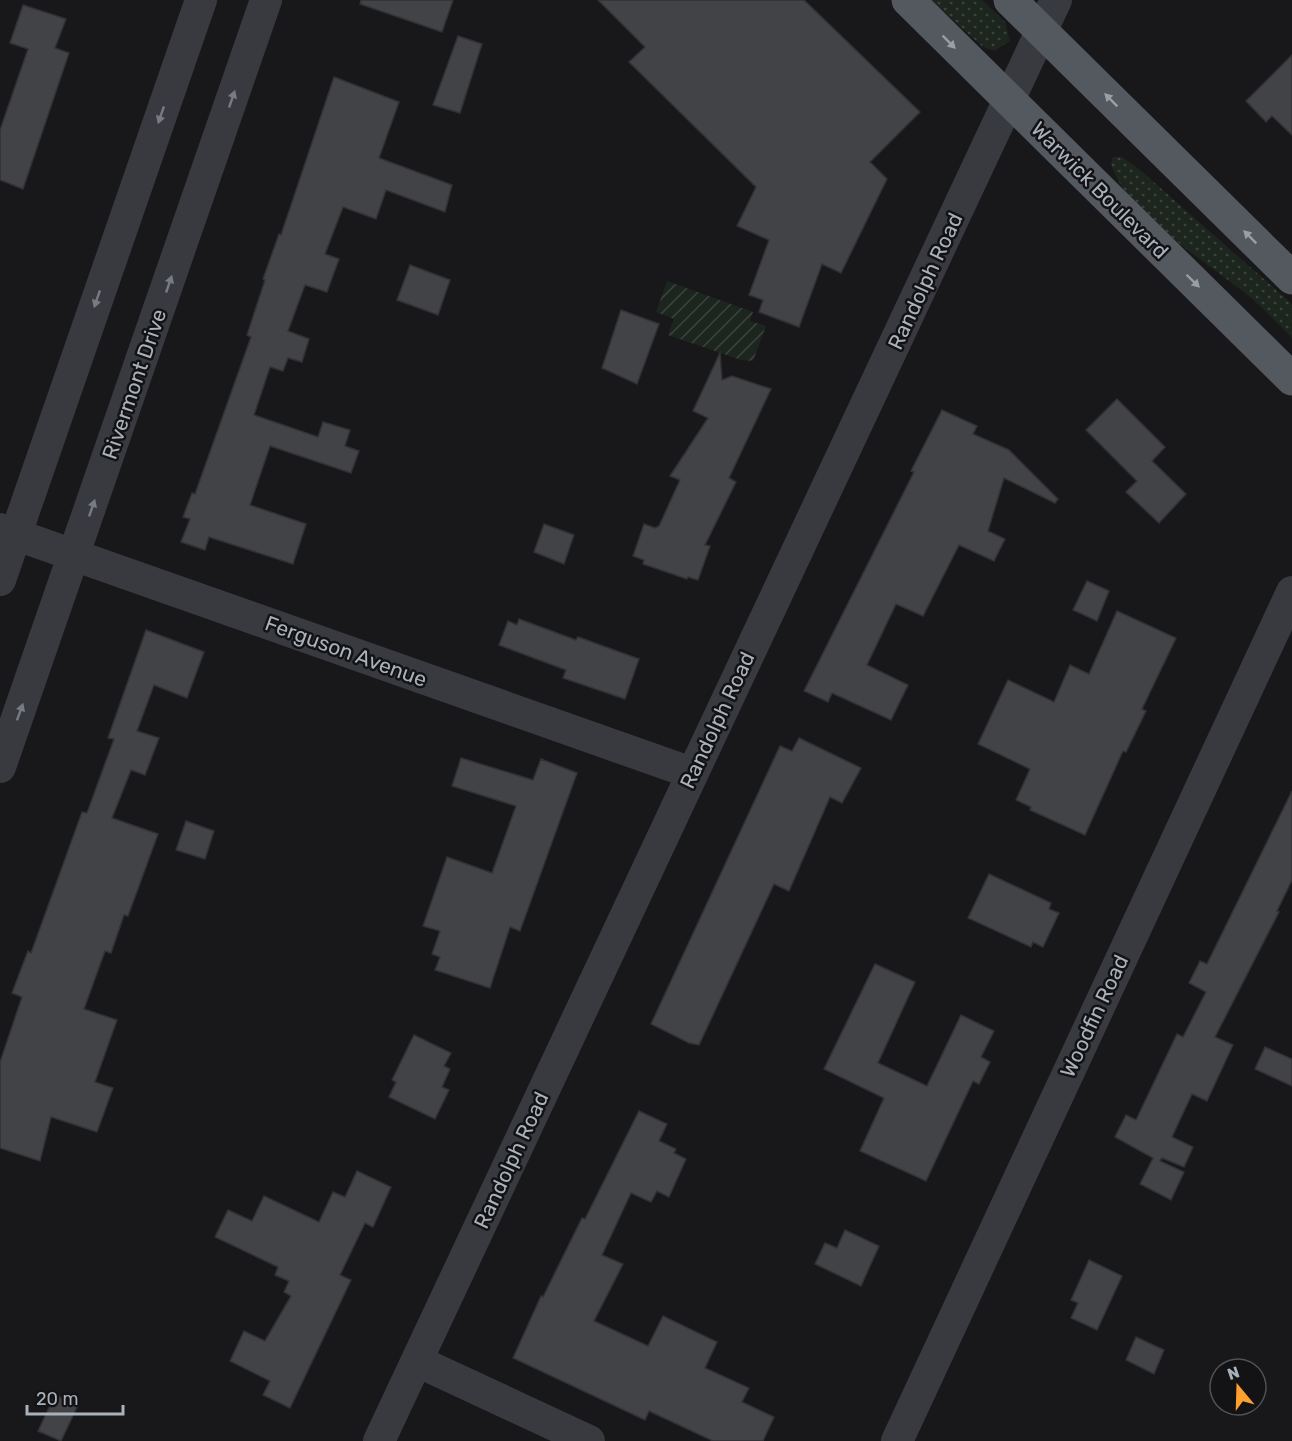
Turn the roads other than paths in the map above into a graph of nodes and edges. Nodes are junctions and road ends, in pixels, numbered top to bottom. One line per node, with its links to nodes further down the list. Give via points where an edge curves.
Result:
1 (201, 0): 10 (street, one-way to 10)
2 (266, 0): 11 (street, Rivermont Drive, one-way to 2)
3 (908, 0): 7 (main road, Warwick Boulevard, one-way to 7)
4 (1010, 0): 6 (main road)
5 (1056, 0): 6 (street, Randolph Road)
6 (1042, 31): 7 (street, Randolph Road); 8 (main road, one-way to 6)
7 (1009, 100): 9 (main road, Warwick Boulevard, one-way to 9); 15 (street, Randolph Road)
8 (1292, 278)
9 (1292, 379)
10 (8, 532): 11 (street, Ferguson Avenue); 12 (street)
11 (75, 555): 14 (street, Rivermont Drive, one-way to 11); 15 (street, Ferguson Avenue)
12 (0, 580)
13 (1292, 592): 19 (street, Woodfin Road)
14 (0, 767)
15 (692, 773): 16 (street, Randolph Road)
16 (417, 1361): 17 (street, Randolph Road); 18 (street)
17 (379, 1441)
18 (589, 1441)
19 (897, 1441)

